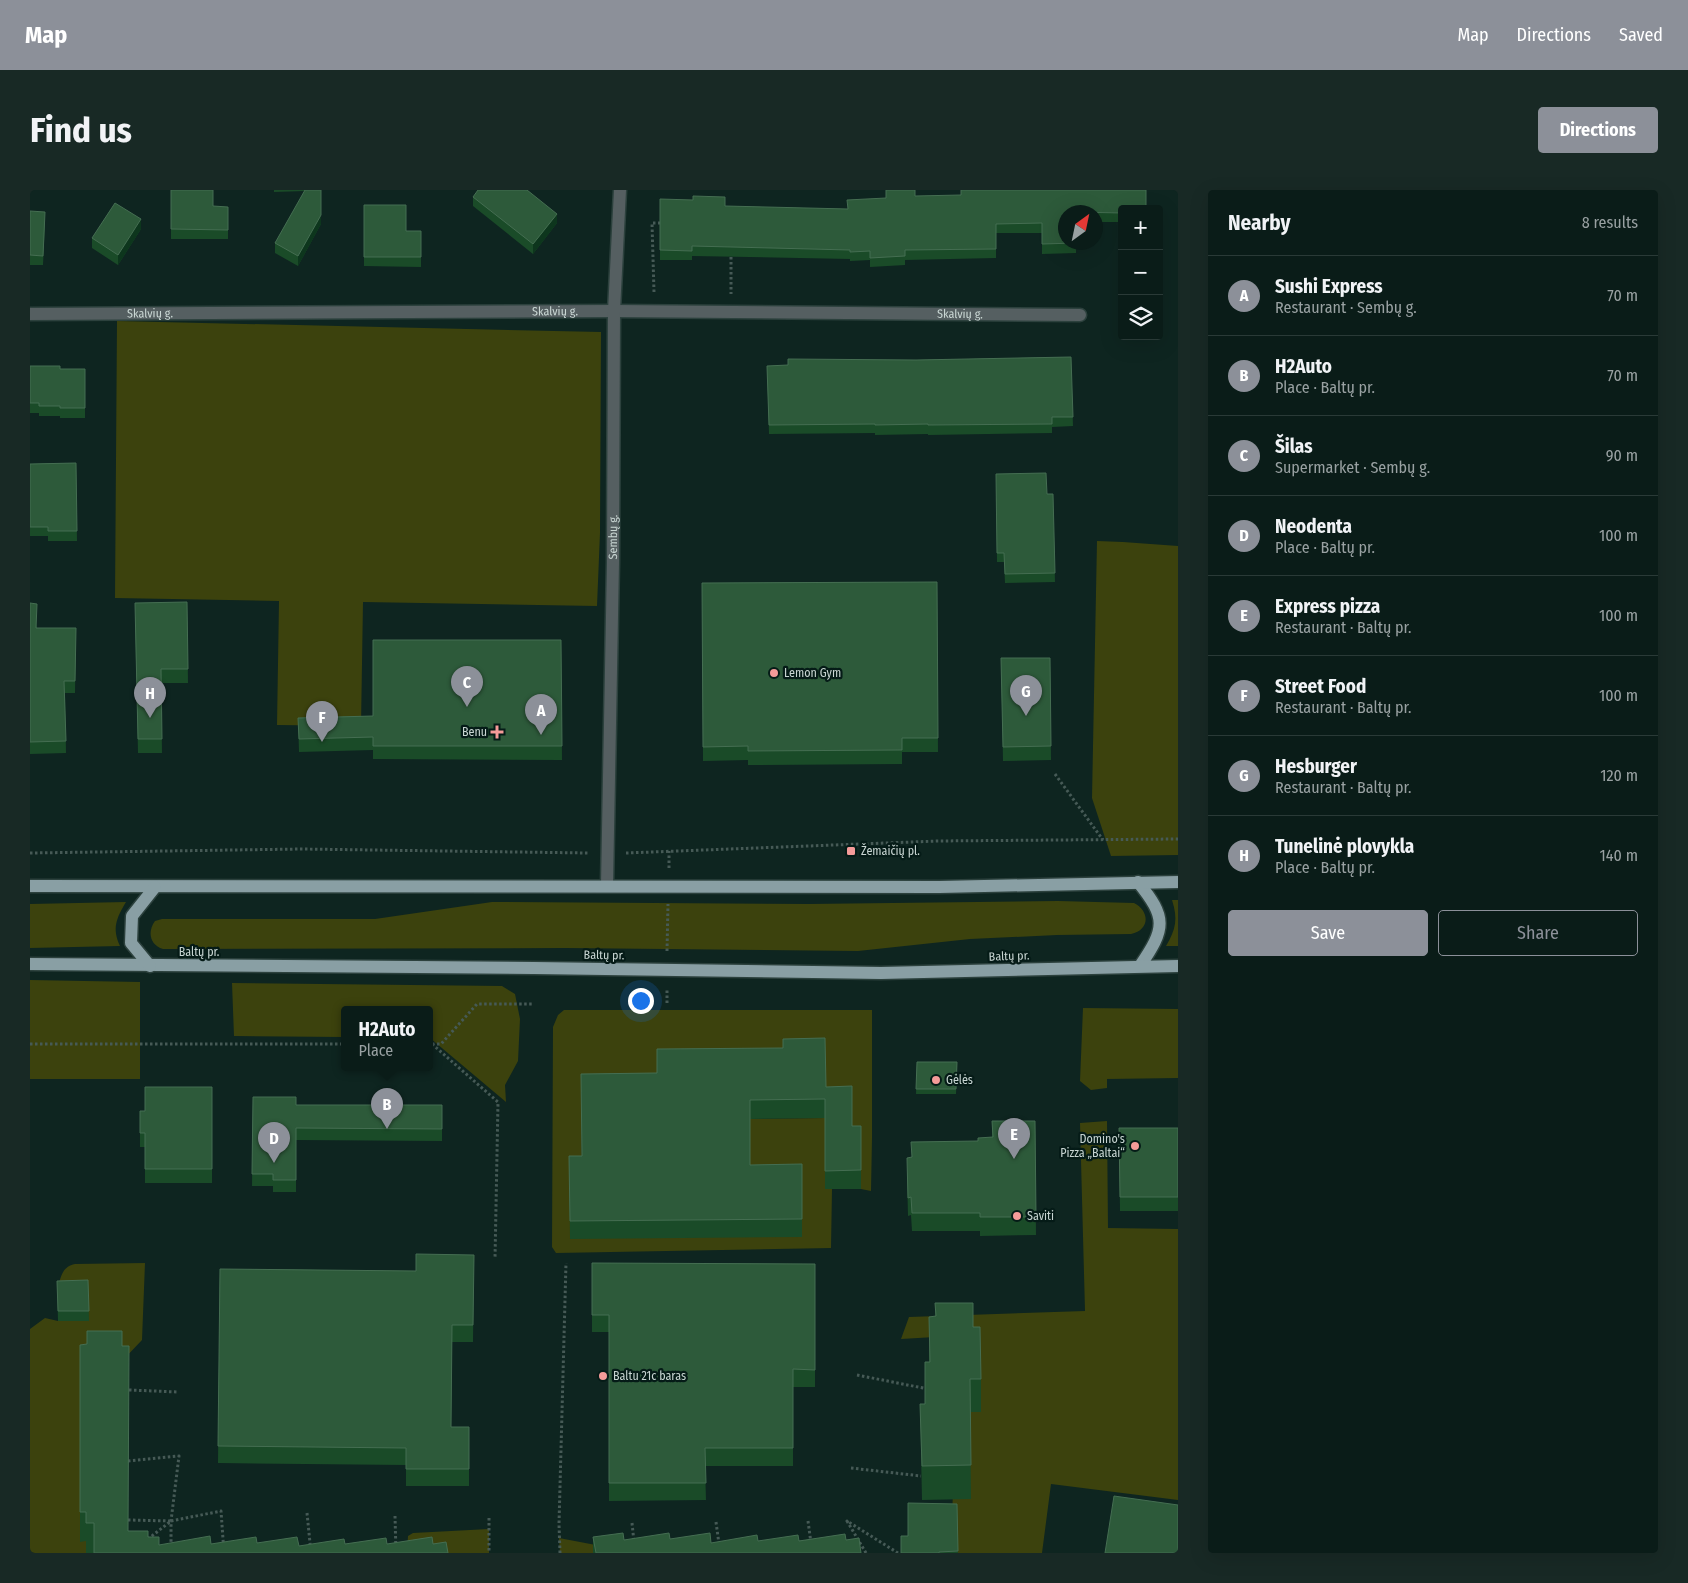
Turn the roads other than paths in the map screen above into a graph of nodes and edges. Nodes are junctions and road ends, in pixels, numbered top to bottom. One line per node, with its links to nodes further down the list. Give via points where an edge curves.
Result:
1 (620, 190): 2 (street, Sembų g.)
2 (614, 311): 3 (street, Skalvių g.); 4 (street, Skalvių g.); 7 (street, Sembų g.)
3 (30, 314)
4 (1080, 315)
5 (1138, 882): 6 (main road); 7 (main road, via 939,887); 12 (main road, via 1154,902 1160,919 1159,934)
6 (1178, 882)
7 (607, 885): 9 (main road)
8 (30, 886): 9 (main road)
9 (155, 887): 11 (main road, via 132,916 131,944)
10 (30, 964): 11 (main road, Baltų pr.)
11 (150, 966): 12 (main road, Baltų pr., via 881,973)
12 (1140, 966): 13 (main road, Baltų pr.)
13 (1176, 967)

